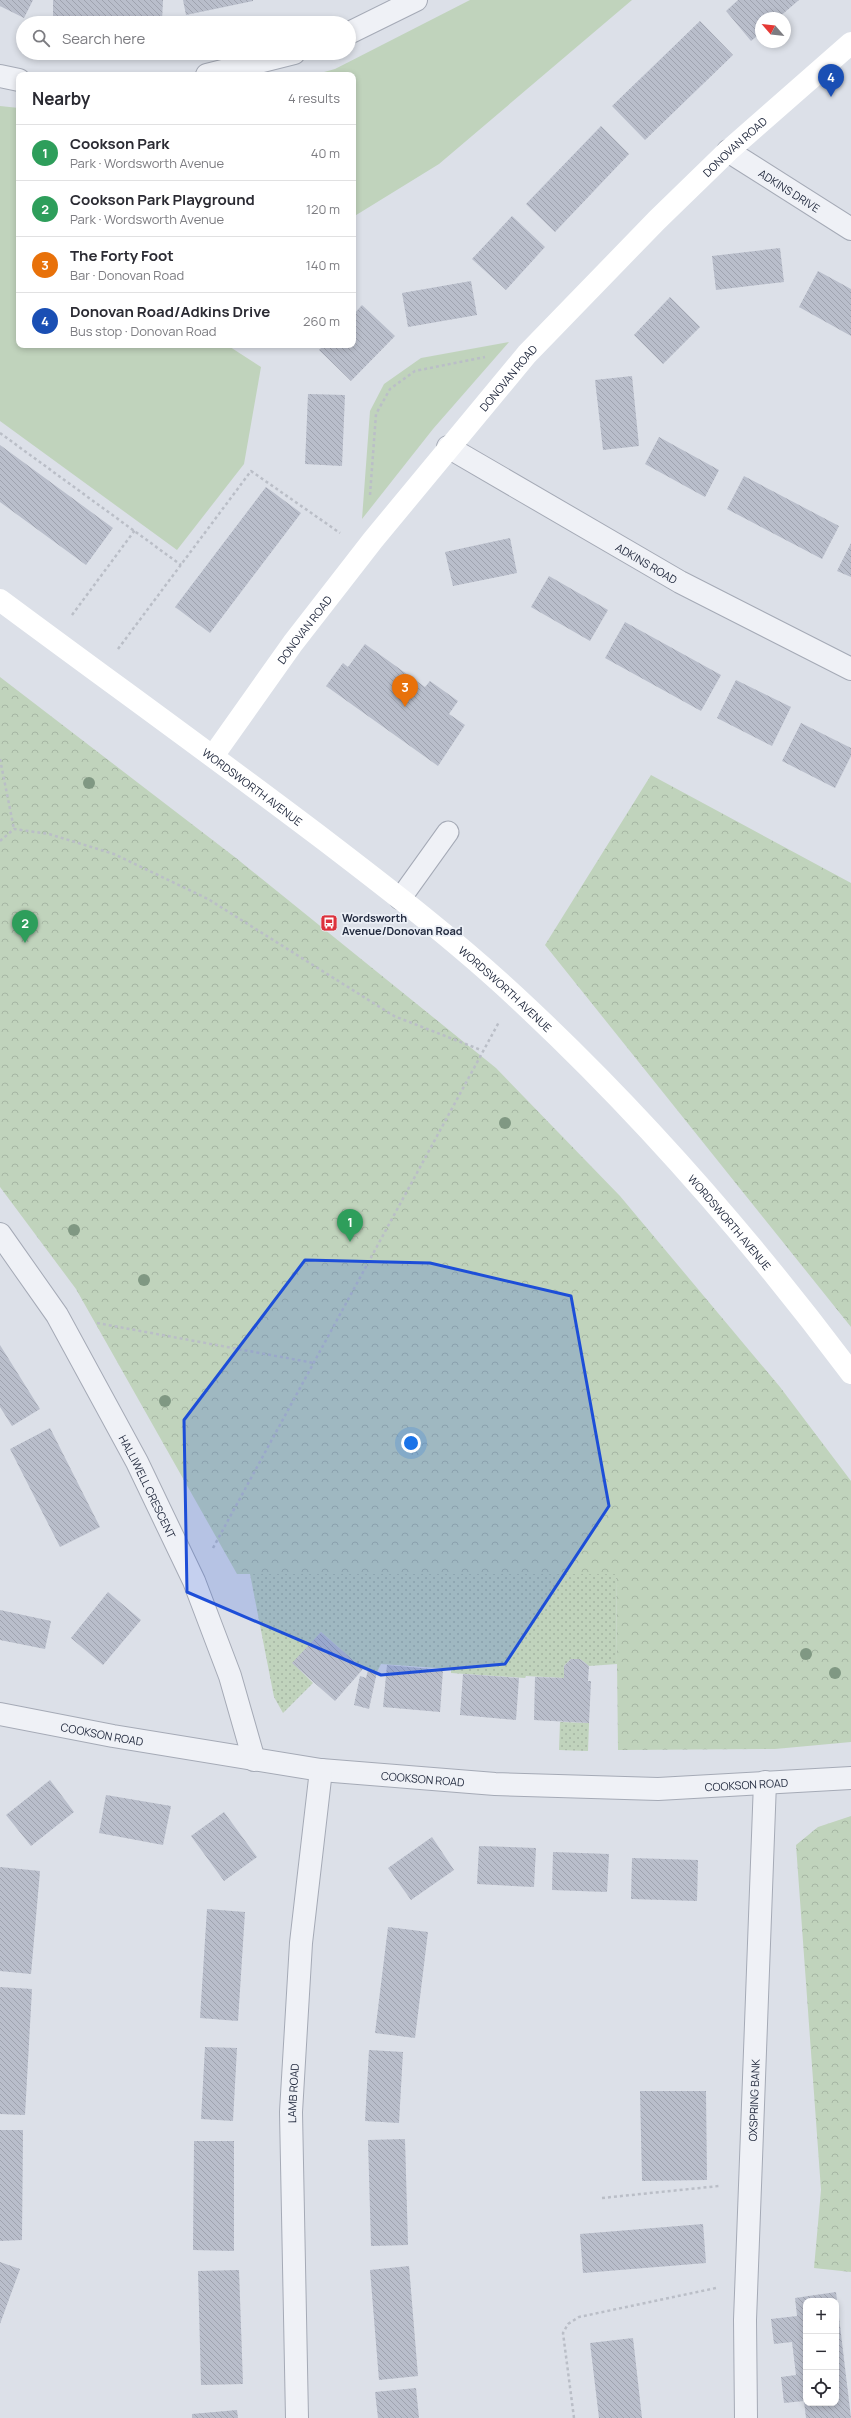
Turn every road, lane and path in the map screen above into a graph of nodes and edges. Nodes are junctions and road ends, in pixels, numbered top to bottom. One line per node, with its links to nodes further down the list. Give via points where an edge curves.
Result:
1 (416, 0): 2 (street)
2 (356, 30)
3 (851, 43): 8 (street, DONOVAN ROAD)
4 (266, 60): 5 (street)
5 (219, 72)
6 (0, 76): 7 (street)
7 (16, 79)
8 (728, 151): 9 (street, ADKINS DRIVE); 10 (street, DONOVAN ROAD)
9 (851, 229)
10 (527, 354): 12 (street, DONOVAN ROAD); 14 (path, via 483,357 415,371 390,389 376,414)
11 (0, 433): 13 (path)
12 (448, 447): 14 (street, DONOVAN ROAD); 18 (street, ADKINS ROAD, via 680,582)
13 (135, 530): 15 (path); 17 (path)
14 (369, 545): 15 (path, via 251,471); 20 (street, DONOVAN ROAD, via 293,643)
15 (181, 565): 19 (path)
16 (0, 600): 17 (street, WORDSWORTH AVENUE)
17 (53, 640): 19 (street, WORDSWORTH AVENUE)
18 (851, 669)
19 (100, 673): 20 (street, WORDSWORTH AVENUE)
20 (214, 756): 25 (street, WORDSWORTH AVENUE)
21 (0, 759): 22 (path)
22 (14, 829): 24 (path); 27 (path, via 50,834 120,858 208,900 394,1016)
23 (448, 832): 25 (lane)
24 (0, 841)
25 (400, 899): 26 (street, WORDSWORTH AVENUE)
26 (514, 996): 27 (path); 31 (street, WORDSWORTH AVENUE, via 615,1092 721,1208)
27 (481, 1050): 30 (path)
28 (0, 1234): 29 (street, HALLIWELL CRESCENT)
29 (57, 1315): 30 (path); 32 (street, HALLIWELL CRESCENT, via 137,1462)
30 (314, 1363): 32 (path)
31 (851, 1373)
32 (194, 1581): 34 (street, HALLIWELL CRESCENT, via 230,1676)
33 (0, 1714): 34 (street, COOKSON ROAD)
34 (254, 1760): 35 (street, COOKSON ROAD)
35 (321, 1770): 37 (street, COOKSON ROAD, via 495,1784 642,1788); 41 (street, LAMB ROAD, via 300,1943 291,2112)
36 (851, 1778): 37 (street, COOKSON ROAD)
37 (765, 1782): 38 (street, OXSPRING BANK)
38 (751, 2184): 39 (path); 40 (street, OXSPRING BANK)
39 (602, 2198)
40 (747, 2282): 42 (path, via 579,2317 568,2324 563,2332); 43 (street, OXSPRING BANK)
41 (297, 2418)
42 (574, 2418)
43 (746, 2418)

